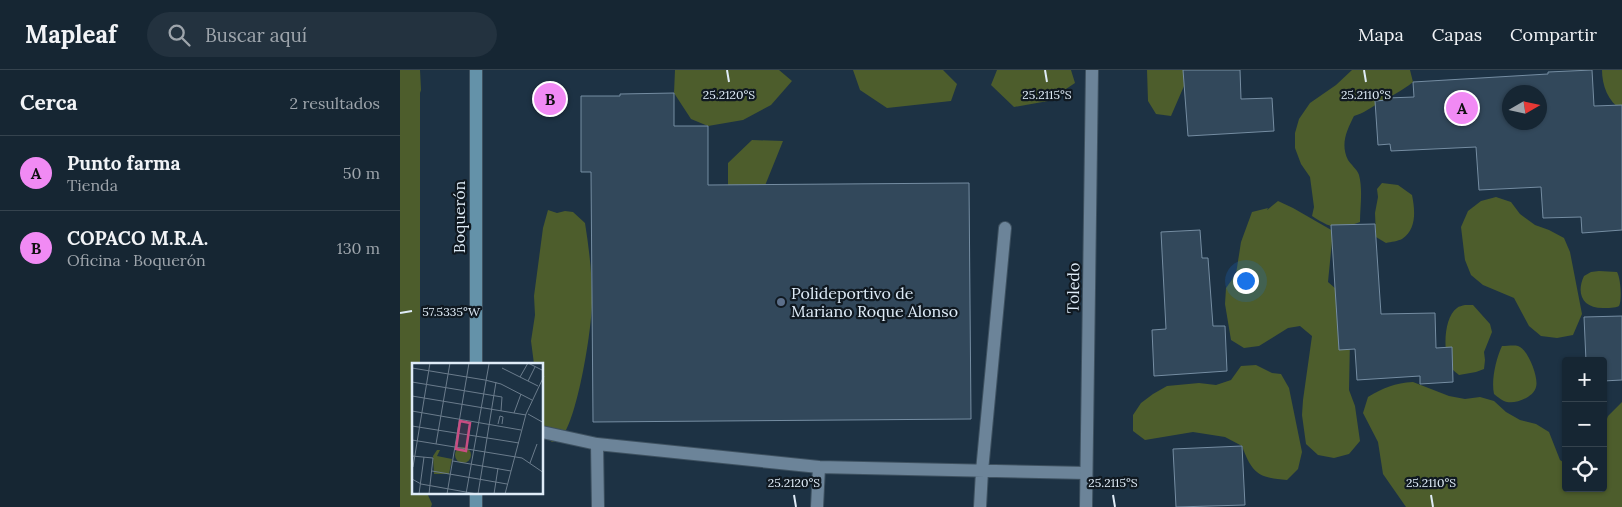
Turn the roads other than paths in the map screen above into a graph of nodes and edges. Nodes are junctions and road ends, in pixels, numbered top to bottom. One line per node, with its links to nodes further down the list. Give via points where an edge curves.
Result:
1 (476, 70): 4 (street, Boquerón)
2 (1092, 70): 9 (street, Toledo)
3 (1005, 228): 8 (street)
4 (476, 363)
5 (544, 432): 6 (street)
6 (597, 444): 7 (street); 12 (street)
7 (819, 468): 8 (street); 13 (street)
8 (982, 471): 9 (street); 14 (street)
9 (1086, 473): 15 (street, Toledo)
10 (476, 494): 11 (street)
11 (476, 507)
12 (598, 507)
13 (817, 507)
14 (980, 507)
15 (1086, 507)

